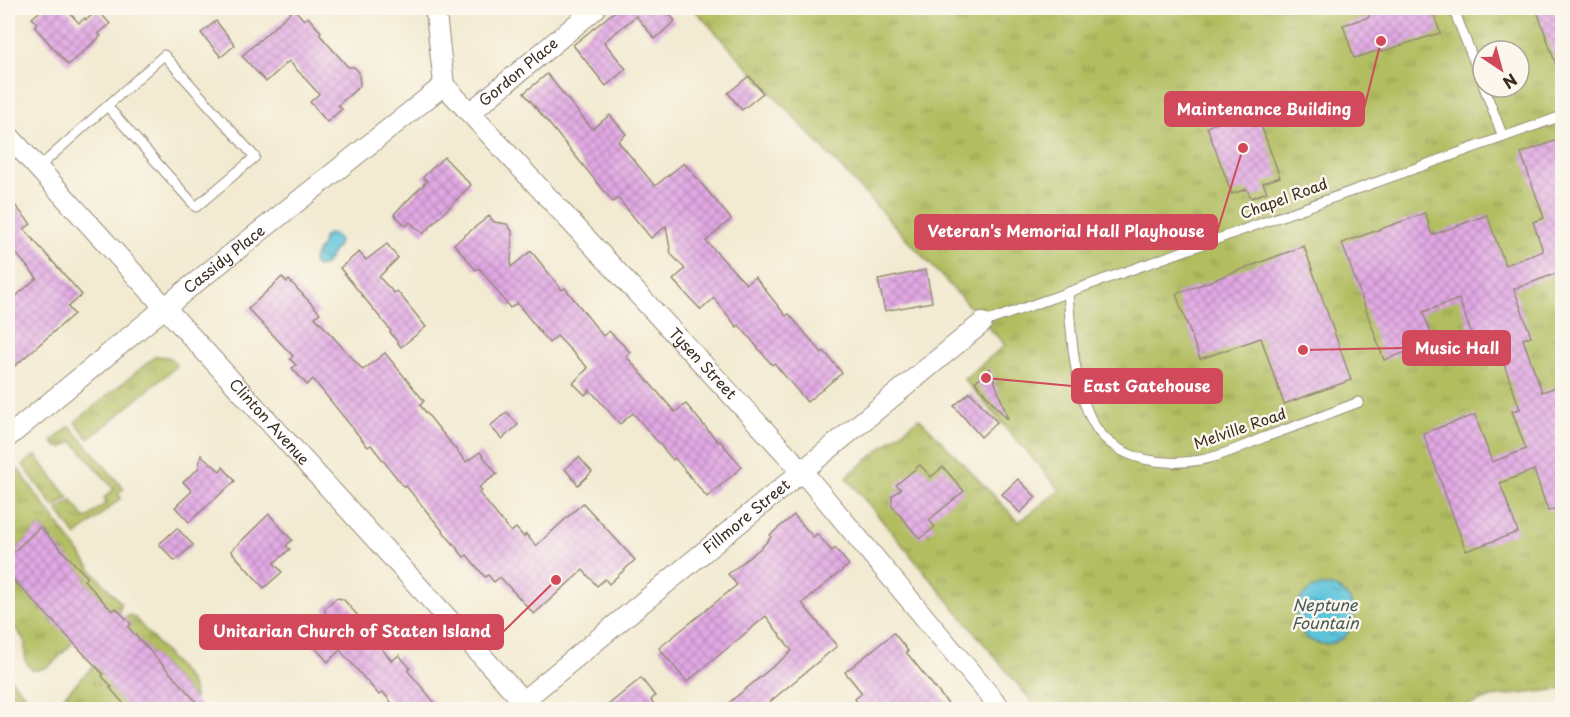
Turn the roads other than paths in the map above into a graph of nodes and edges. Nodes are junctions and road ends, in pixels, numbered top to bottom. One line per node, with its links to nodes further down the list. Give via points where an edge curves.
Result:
1 (434, 8): 5 (street)
2 (1453, 8): 4 (lane)
3 (595, 9): 8 (street, Gordon Place)
4 (1471, 53)
5 (444, 85): 8 (street, Tysen Street); 14 (street, Cassidy Place)
6 (1489, 99): 11 (lane)
7 (106, 106): 7 (lane, via 164,55 255,157 196,207); 12 (lane)
8 (471, 112): 18 (street, Tysen Street)
9 (1563, 116): 11 (lane, Chapel Road)
10 (8, 135): 12 (street, Clinton Avenue)
11 (1503, 137): 13 (lane, Chapel Road)
12 (38, 168): 14 (street, Clinton Avenue)
13 (1068, 292): 15 (lane, Chapel Road); 16 (lane, Melville Road, via 1072,348 1090,414 1100,433 1134,457 1153,462 1203,460)
14 (165, 308): 17 (street, Cassidy Place); 19 (street, Clinton Avenue)
15 (982, 323): 18 (street, Fillmore Street)
16 (1359, 402)
17 (8, 436)
18 (802, 471): 19 (street, Fillmore Street); 20 (street, Tysen Street)
19 (522, 706)
20 (1002, 710)

